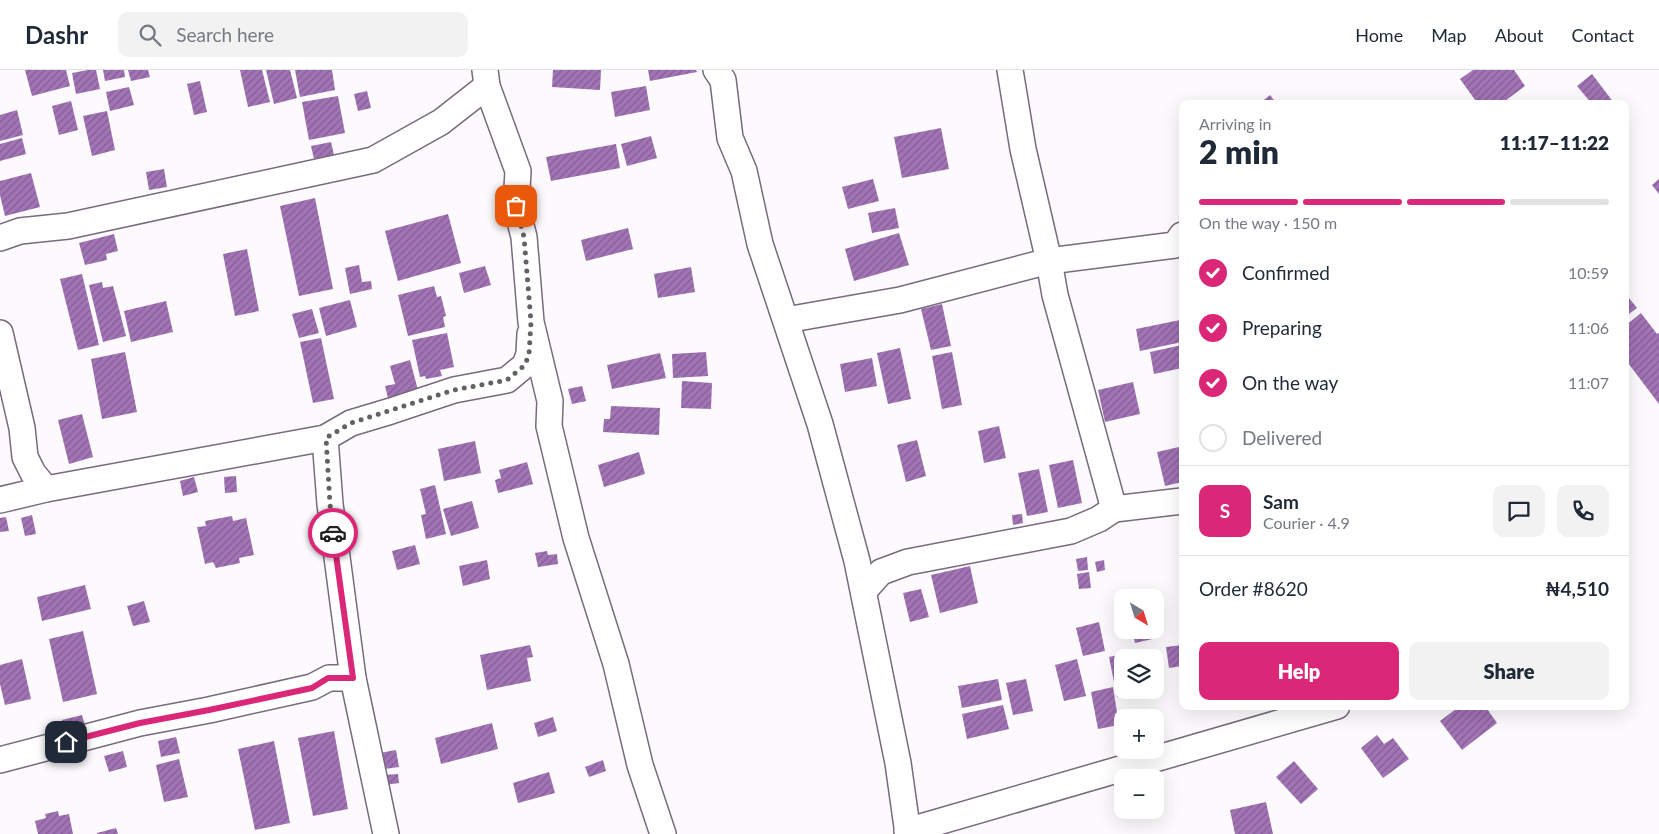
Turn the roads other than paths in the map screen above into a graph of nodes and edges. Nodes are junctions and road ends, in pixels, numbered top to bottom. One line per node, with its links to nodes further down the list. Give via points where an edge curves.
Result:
1 (716, 70): 7 (street, via 723,80 730,138 744,171 760,244)
2 (1010, 70): 6 (street, via 1023,149)
3 (486, 78): 4 (street, via 441,122 373,160 68,226 20,231); 8 (street, via 518,170 516,206 524,237)
4 (0, 238)
5 (1179, 239): 6 (street, via 1175,245)
6 (1049, 261): 7 (street, via 900,300); 18 (street, via 1055,295)
7 (786, 320): 19 (street, via 820,424)
8 (531, 322): 10 (street, via 525,365); 11 (street)
9 (0, 333): 13 (street, via 22,428)
10 (507, 380): 11 (street); 12 (street, via 454,390 351,423)
11 (550, 401): 27 (street, via 549,426 576,538 616,664 640,765)
12 (326, 438): 14 (street); 22 (street, via 330,504)
13 (25, 457): 14 (street); 15 (street, via 18,475)
14 (46, 489): 16 (street)
15 (0, 494)
16 (0, 500)
17 (1179, 501): 18 (street)
18 (1114, 509): 20 (street, via 1071,531 908,562)
19 (857, 560): 20 (street); 21 (street)
20 (881, 572): 21 (street)
21 (864, 591): 25 (street, via 898,763)
22 (353, 678): 24 (street, via 328,678 312,688 140,723); 26 (street)
23 (1323, 710): 25 (street)
24 (0, 760)
25 (907, 832)
26 (386, 834)
27 (663, 834)

